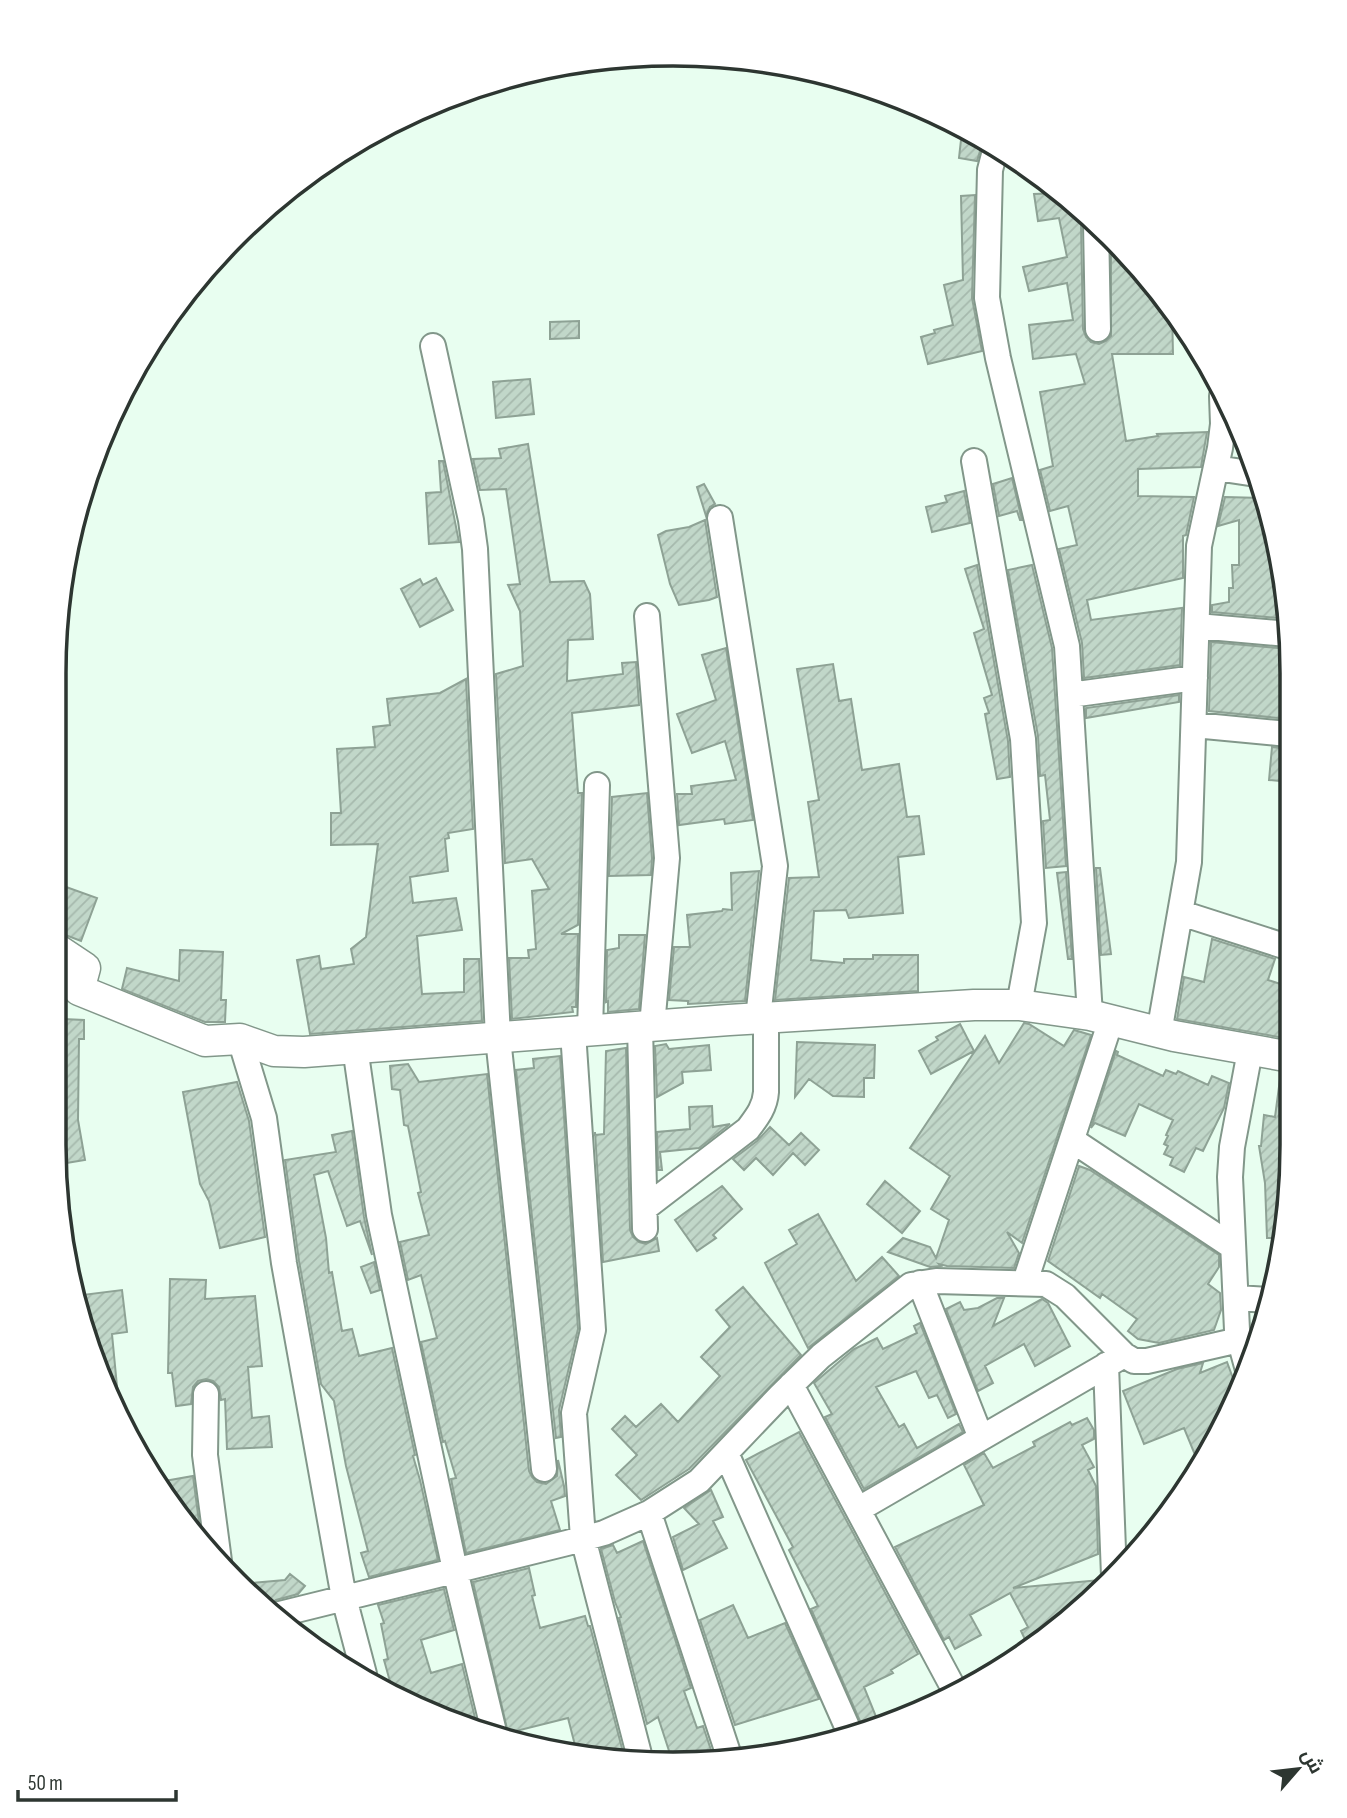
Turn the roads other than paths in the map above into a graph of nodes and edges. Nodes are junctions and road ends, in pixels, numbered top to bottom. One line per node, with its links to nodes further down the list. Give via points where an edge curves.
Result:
1 (993, 158): 14 (street, via 987,298 1067,646)
2 (1096, 238): 3 (street)
3 (1098, 329)
4 (433, 346): 29 (street, via 475,549)
5 (1223, 416): 7 (street)
6 (974, 461): 23 (street, via 1023,739 1034,923)
7 (1216, 468): 8 (street); 11 (street, via 1199,546)
8 (1246, 472)
9 (720, 518): 24 (street, via 775,866)
10 (647, 616): 26 (street, via 667,858)
11 (1197, 626): 12 (street); 13 (street)
12 (1279, 633)
13 (1195, 678): 14 (street); 15 (street)
14 (1070, 695): 25 (street)
15 (1194, 725): 16 (street); 18 (street, via 1189,862)
16 (1280, 733)
17 (597, 785): 27 (street)
18 (1181, 913): 19 (street); 28 (street)
19 (1280, 945)
20 (66, 955): 21 (street)
21 (85, 968): 22 (street); 30 (street, via 79,990 205,1041)
22 (66, 983)
23 (1019, 1005): 24 (street); 25 (street)
24 (762, 1018): 26 (street); 26 (street, via 766,1092 760,1112 748,1129 645,1219)
25 (1101, 1018): 28 (street); 34 (street)
26 (646, 1026): 27 (street)
27 (582, 1032): 29 (street); 50 (street, via 593,1330 574,1413)
28 (1159, 1033): 32 (street)
29 (498, 1038): 31 (street); 47 (street)
30 (240, 1039): 31 (street, via 274,1051); 54 (street, via 264,1118 284,1263)
31 (355, 1047): 53 (street, via 379,1215)
32 (1250, 1051): 33 (street); 35 (street, via 1232,1147)
33 (1280, 1056)
34 (1072, 1140): 35 (street); 36 (street)
35 (1233, 1247): 38 (street)
36 (1025, 1282): 37 (street); 42 (street, via 1053,1287)
37 (920, 1283): 43 (street, via 844,1338); 45 (street)
38 (1236, 1298): 39 (street); 40 (street)
39 (1261, 1299)
40 (1239, 1340): 41 (street); 42 (street, via 1147,1361)
41 (1243, 1353)
42 (1115, 1360): 45 (street); 52 (street)
43 (791, 1385): 46 (street); 48 (street)
44 (206, 1394): 51 (street, via 205,1455)
45 (981, 1438): 48 (street)
46 (726, 1453): 49 (street, via 699,1481); 59 (street)
47 (544, 1469)
48 (859, 1509): 57 (street)
49 (649, 1513): 50 (street); 60 (street)
50 (583, 1538): 53 (street); 61 (street)
51 (217, 1545)
52 (1114, 1562)
53 (455, 1570): 54 (street); 58 (street)
54 (344, 1598): 55 (street); 56 (street)
55 (287, 1612)
56 (362, 1665)
57 (951, 1684)
58 (492, 1723)
59 (847, 1726)
60 (727, 1749)
61 (638, 1750)

